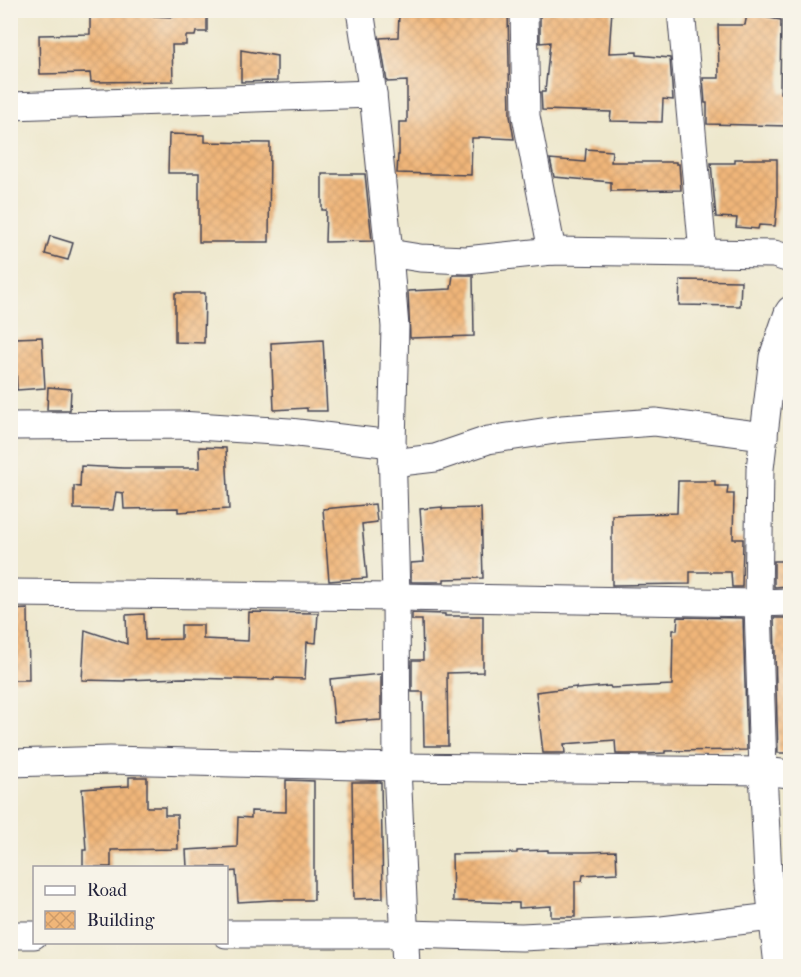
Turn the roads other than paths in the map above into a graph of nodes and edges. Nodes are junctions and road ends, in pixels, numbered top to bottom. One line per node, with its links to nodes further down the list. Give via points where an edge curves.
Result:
1 (360, 10): 4 (street)
2 (524, 10): 6 (street, via 526,116)
3 (681, 10): 8 (street)
4 (373, 94): 5 (street); 7 (street)
5 (10, 106)
6 (552, 251): 7 (street, via 466,260); 8 (street)
7 (389, 253): 13 (street, via 395,327)
8 (703, 253): 9 (street, via 774,254)
9 (790, 259)
10 (790, 310): 12 (street, via 773,357)
11 (10, 426): 13 (street, via 180,425 289,432)
12 (764, 436): 13 (street, via 655,422 562,429 488,440 435,458); 17 (street)
13 (392, 454): 15 (street)
14 (10, 593): 15 (street)
15 (396, 597): 17 (street); 19 (street)
16 (790, 602): 17 (street)
17 (758, 603): 20 (street)
18 (10, 763): 19 (street, via 110,760)
19 (397, 767): 20 (street); 23 (street)
20 (763, 771): 21 (street); 22 (street, via 768,875)
21 (790, 774)
22 (781, 917): 23 (street, via 662,930 522,937); 28 (street)
23 (405, 933): 24 (street); 27 (street)
24 (228, 934)
25 (10, 935): 26 (street)
26 (33, 935)
27 (406, 966)
28 (778, 966)

